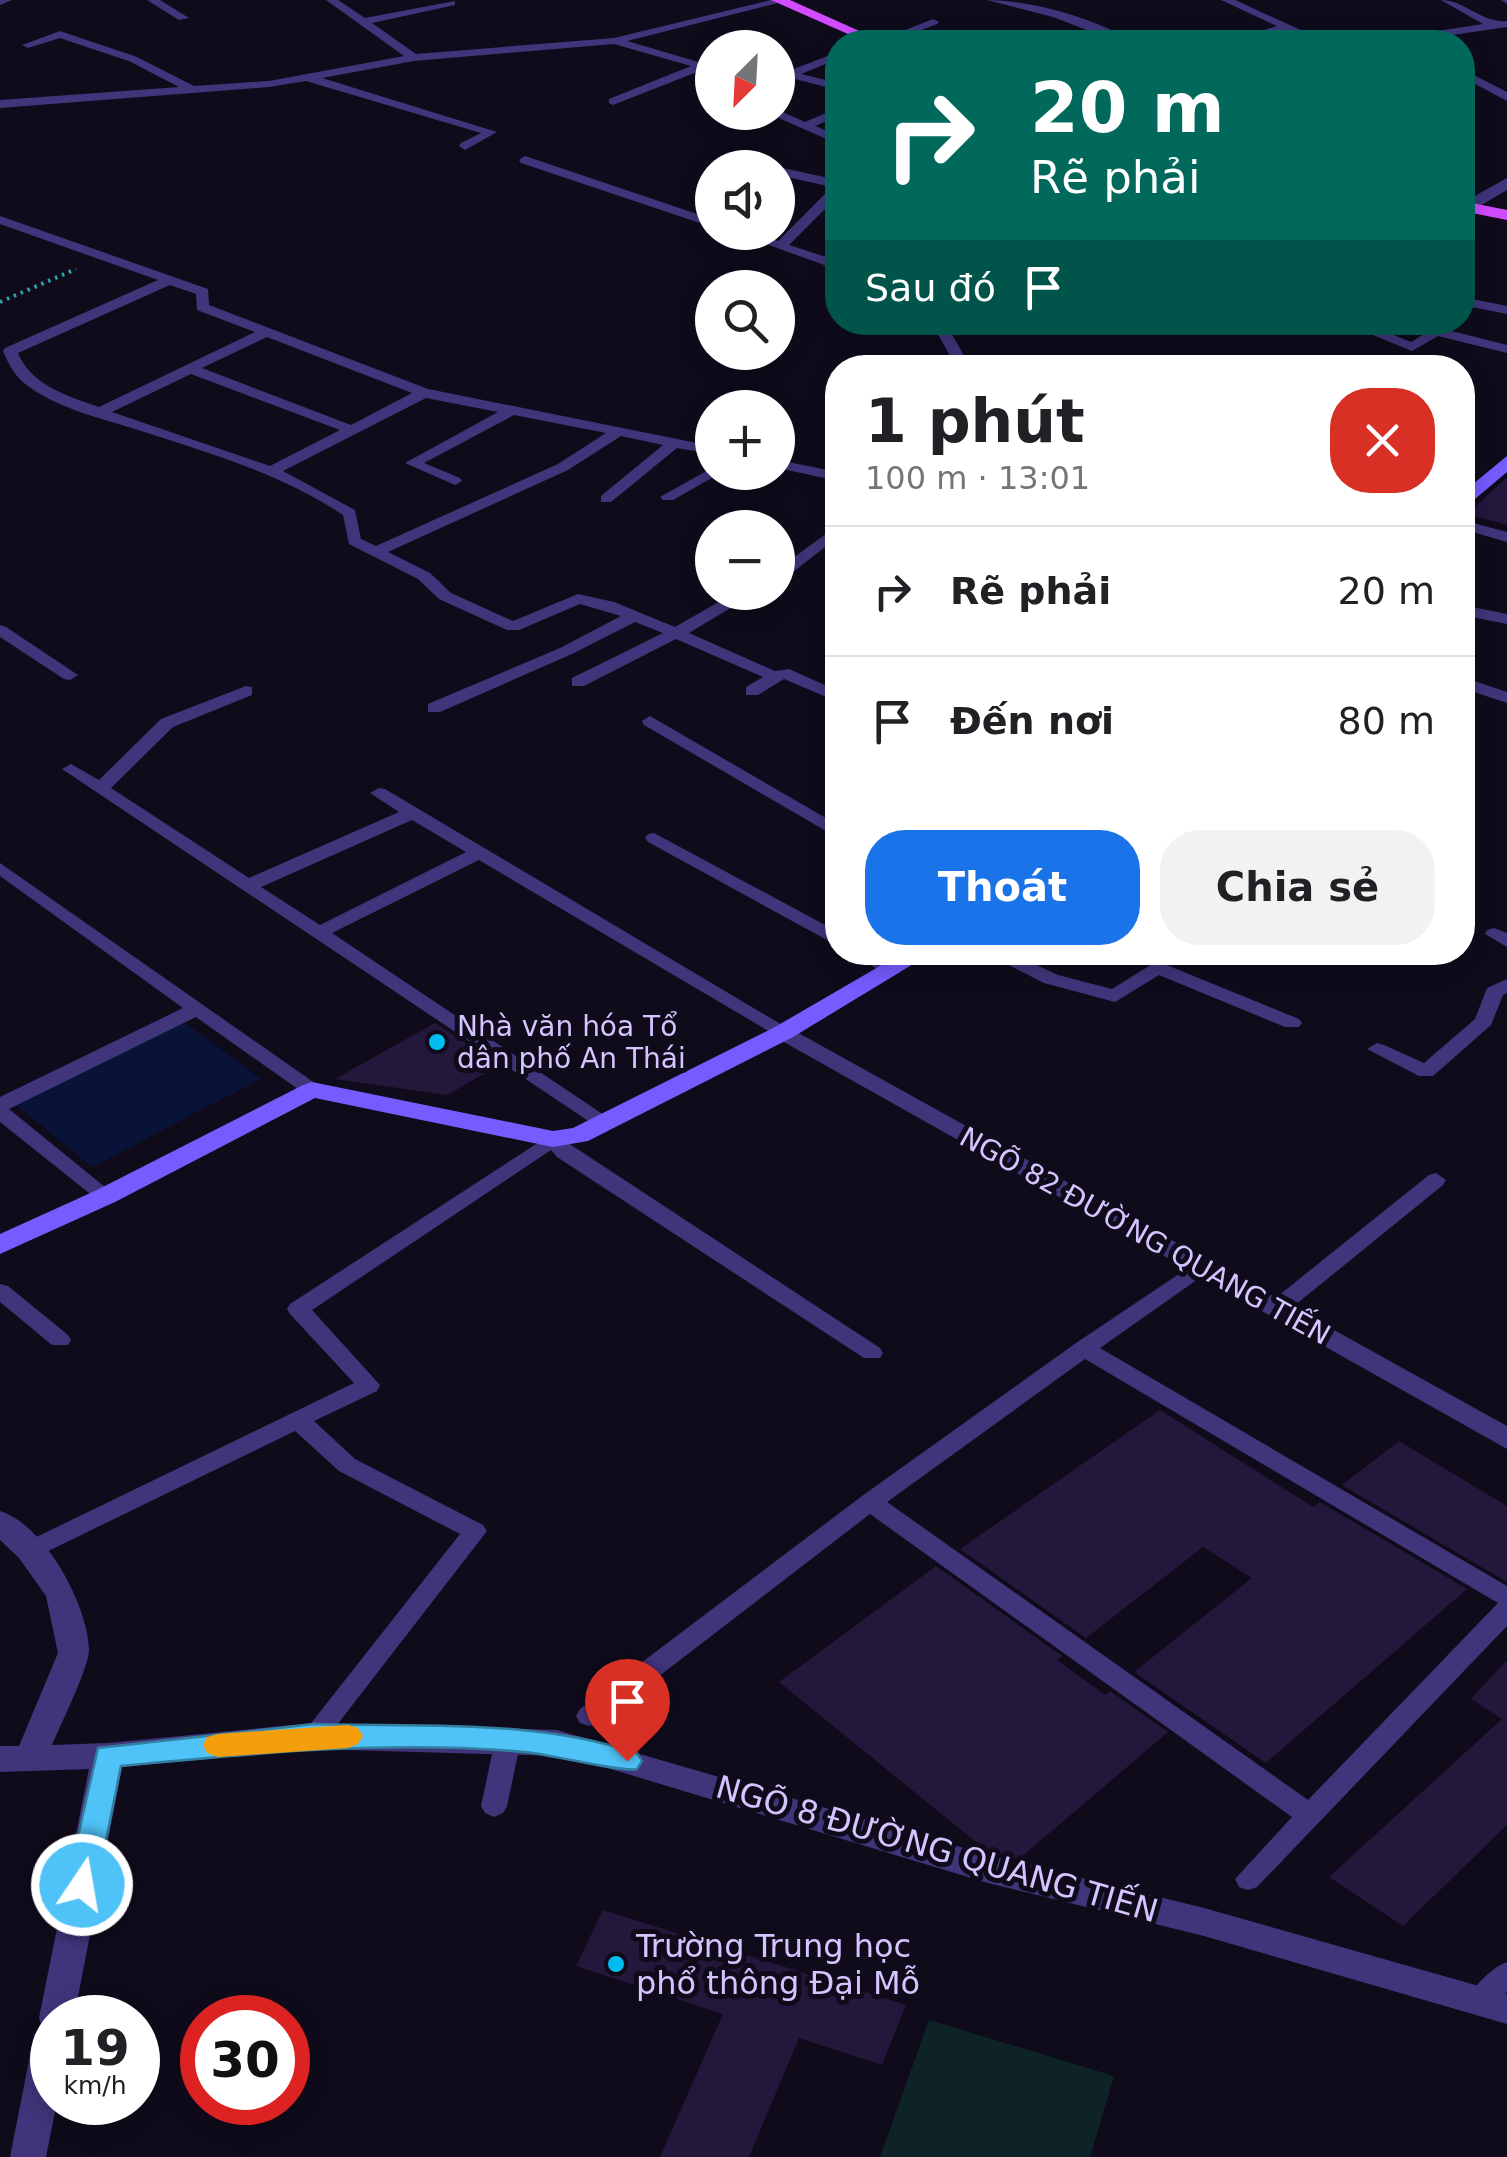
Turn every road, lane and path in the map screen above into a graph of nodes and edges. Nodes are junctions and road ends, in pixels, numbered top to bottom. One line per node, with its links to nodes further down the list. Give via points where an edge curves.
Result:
1 (8, 0): 8 (lane)
2 (152, 0): 10 (lane)
3 (331, 0): 11 (lane)
4 (781, 0): 15 (main road); 21 (lane)
5 (992, 0): 17 (lane)
6 (1226, 0): 14 (lane)
7 (1446, 0): 13 (lane)
8 (0, 2)
9 (451, 3): 11 (lane)
10 (183, 18)
11 (363, 22): 23 (lane)
12 (933, 22): 16 (lane)
13 (1501, 25): 20 (lane)
14 (1288, 27): 18 (lane); 19 (lane)
15 (848, 30)
16 (910, 30)
17 (1097, 30)
18 (1277, 30)
19 (1295, 30)
20 (1472, 30)
21 (614, 41): 23 (lane); 25 (lane)
22 (28, 45): 32 (lane, via 60,34)
23 (414, 58): 28 (lane)
24 (825, 60): 26 (lane)
25 (695, 63)
26 (795, 71)
27 (695, 72): 34 (lane)
28 (305, 77): 32 (lane); 40 (lane, via 491,132)
29 (795, 78): 31 (lane)
30 (1475, 79): 33 (lane)
31 (825, 84)
32 (192, 89): 35 (lane)
33 (1507, 97)
34 (613, 100)
35 (0, 104)
36 (825, 117): 38 (lane)
37 (795, 124): 38 (lane)
38 (802, 128): 39 (lane)
39 (825, 136)
40 (465, 146)
41 (525, 160): 49 (lane)
42 (795, 175): 43 (lane)
43 (825, 183)
44 (1507, 183): 46 (street)
45 (825, 199): 52 (lane)
46 (1475, 201)
47 (1475, 209): 48 (main road)
48 (1507, 215)
49 (695, 217)
50 (0, 220): 51 (lane)
51 (22, 228): 53 (lane); 55 (lane)
52 (795, 230)
53 (0, 237)
54 (792, 250): 56 (lane)
55 (105, 257): 57 (lane); 58 (path)
56 (825, 262)
57 (170, 280): 61 (lane, via 204,292 202,307); 66 (lane)
58 (0, 302)
59 (1475, 304): 60 (lane)
60 (1507, 310)
61 (267, 332): 67 (lane); 68 (lane)
62 (1381, 335): 63 (lane, via 1412,347)
63 (1429, 335)
64 (1455, 335): 65 (lane)
65 (1507, 349)
66 (5, 350): 69 (lane, via 28,380)
67 (188, 368): 69 (lane); 71 (lane)
68 (424, 393): 70 (lane); 71 (lane)
69 (100, 412): 77 (lane)
70 (509, 412): 72 (lane); 79 (lane, via 412,463)
71 (352, 430): 77 (lane)
72 (621, 430): 73 (lane); 87 (lane, via 563,466)
73 (675, 442): 74 (lane); 83 (lane)
74 (695, 446)
75 (1507, 462): 81 (street)
76 (795, 467): 78 (lane)
77 (269, 472): 87 (lane, via 332,499 350,513 354,542)
78 (825, 473)
79 (455, 482)
80 (695, 482): 82 (lane)
81 (1475, 495)
82 (668, 497)
83 (606, 498)
84 (1475, 527): 85 (lane)
85 (1507, 536)
86 (825, 539): 88 (lane)
87 (376, 552): 91 (lane, via 504,625 521,625 578,599)
88 (795, 563)
89 (717, 610): 94 (lane)
90 (1475, 613): 92 (lane)
91 (634, 616): 94 (lane); 103 (lane)
92 (1507, 620)
93 (0, 630): 95 (lane)
94 (676, 633): 96 (lane); 97 (lane)
95 (70, 675)
96 (776, 677): 100 (lane); 101 (lane, via 783,673)
97 (578, 682)
98 (1475, 687): 102 (lane)
99 (246, 691): 106 (lane, via 168,724)
100 (752, 691)
101 (825, 691)
102 (1507, 698)
103 (434, 708)
104 (650, 721): 109 (lane)
105 (70, 769): 106 (lane)
106 (100, 789): 113 (lane)
107 (379, 793): 108 (lane)
108 (414, 812): 111 (lane); 113 (lane)
109 (825, 825)
110 (654, 838): 115 (lane)
111 (482, 852): 114 (lane); 123 (lane)
112 (0, 868): 121 (lane)
113 (247, 886): 114 (lane)
114 (318, 933): 128 (lane)
115 (825, 933)
116 (883, 965): 119 (lane)
117 (900, 965): 119 (street)
118 (1020, 965): 122 (lane, via 1115,996 1157,967)
119 (892, 970): 123 (street)
120 (1507, 985): 124 (lane, via 1494,992 1484,1021 1426,1072)
121 (198, 1008): 125 (lane); 126 (lane)
122 (1292, 1023)
123 (784, 1032): 128 (street); 133 (street, NGÕ 82 ĐƯỜNG QUANG TIẾN)
124 (1376, 1049)
125 (312, 1090): 129 (street); 131 (street)
126 (0, 1105)
127 (0, 1112): 131 (lane)
128 (606, 1123): 129 (street)
129 (553, 1138): 138 (lane, via 564,1152); 139 (lane, via 298,1309 369,1385)
130 (1436, 1180): 135 (lane)
131 (106, 1196): 132 (street)
132 (0, 1245)
133 (1200, 1267): 135 (street, NGÕ 82 ĐƯỜNG QUANG TIẾN); 137 (lane)
134 (0, 1291): 136 (lane)
135 (1276, 1309): 140 (street, NGÕ 82 ĐƯỜNG QUANG TIẾN)
136 (60, 1340)
137 (1084, 1348): 141 (lane); 144 (lane)
138 (872, 1353)
139 (298, 1420): 143 (lane); 147 (lane, via 347,1465 475,1531)
140 (1507, 1439)
141 (870, 1502): 146 (lane); 152 (lane)
142 (0, 1522): 143 (street)
143 (30, 1550): 150 (street, via 61,1594 74,1653)
144 (1507, 1598)
145 (1507, 1610): 152 (lane)
146 (589, 1716)
147 (314, 1736): 148 (street, NGÕ 8 ĐƯỜNG QUANG TIẾN); 149 (street, NGÕ 8 ĐƯỜNG QUANG TIẾN)
148 (508, 1740): 151 (lane); 156 (street, NGÕ 8 ĐƯỜNG QUANG TIẾN, via 591,1750 988,1869)
149 (108, 1756): 150 (street, NGÕ 8 ĐƯỜNG QUANG TIẾN); 155 (street)
150 (15, 1759)
151 (494, 1806)
152 (1309, 1815): 153 (lane)
153 (1248, 1879)
154 (1507, 1974): 156 (lane)
155 (61, 1995)
156 (1494, 2005)
157 (34, 2125): 158 (street)
158 (28, 2157)

